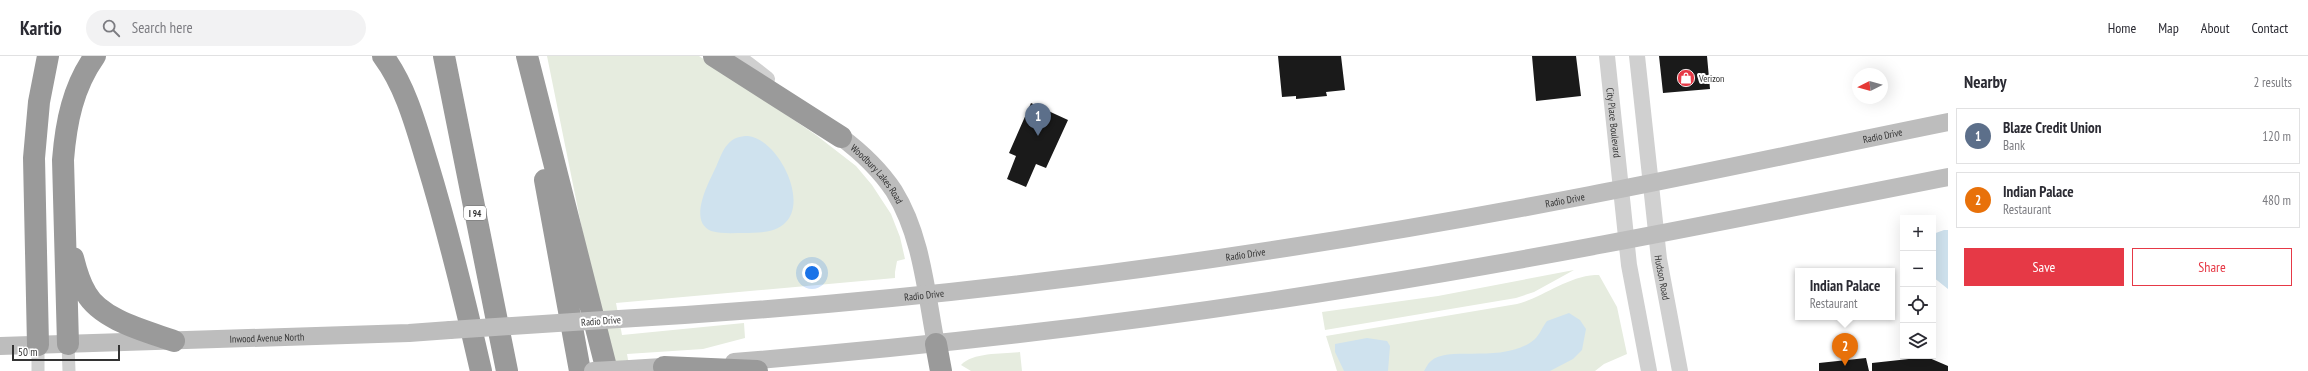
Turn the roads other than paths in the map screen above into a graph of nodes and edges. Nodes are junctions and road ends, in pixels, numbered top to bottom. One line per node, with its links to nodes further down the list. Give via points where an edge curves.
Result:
1 (48, 56): 24 (highway, via 39,102 34,158)
2 (95, 56): 16 (highway, via 72,100 65,130)
3 (383, 56): 29 (highway, via 393,69 421,141 462,287)
4 (444, 56): 30 (highway, I 94)
5 (522, 56): 31 (highway)
6 (527, 56): 33 (highway)
7 (714, 56): 12 (highway)
8 (737, 56): 12 (street, Woodbury Lakes Road)
9 (1607, 56): 15 (street, City Place Boulevard)
10 (1636, 56): 14 (street)
11 (1948, 122): 14 (main road, Radio Drive)
12 (841, 136): 19 (main road, Woodbury Lakes Road, via 871,163 897,197 915,242)
13 (1948, 176): 17 (main road)
14 (1650, 183): 15 (main road, Radio Drive); 17 (street, Hudson Road)
15 (1621, 189): 18 (street); 19 (main road, Radio Drive, via 1419,226 1250,253)
16 (65, 224): 21 (highway, via 78,278 86,295 118,320); 22 (highway)
17 (1656, 234): 18 (main road); 37 (street, Hudson Road)
18 (1627, 239): 23 (main road, via 1291,298 1116,323); 36 (street, via 1630,270)
19 (926, 294): 20 (main road, Radio Drive, bridge); 23 (main road, Woodbury Lakes Road)
20 (534, 325): 21 (main road, Inwood Avenue North, bridge)
21 (174, 341): 22 (main road, Inwood Avenue North)
22 (68, 344): 24 (main road, Inwood Avenue North); 28 (street)
23 (936, 344): 26 (main road); 35 (highway)
24 (38, 345): 25 (main road, Inwood Avenue North); 27 (street)
25 (0, 346)
26 (664, 367): 32 (main road, bridge); 34 (highway)
27 (38, 371)
28 (69, 371)
29 (481, 371)
30 (507, 371)
31 (580, 371)
32 (593, 371)
33 (607, 371)
34 (757, 371)
35 (941, 371)
36 (1649, 371)
37 (1680, 371)

